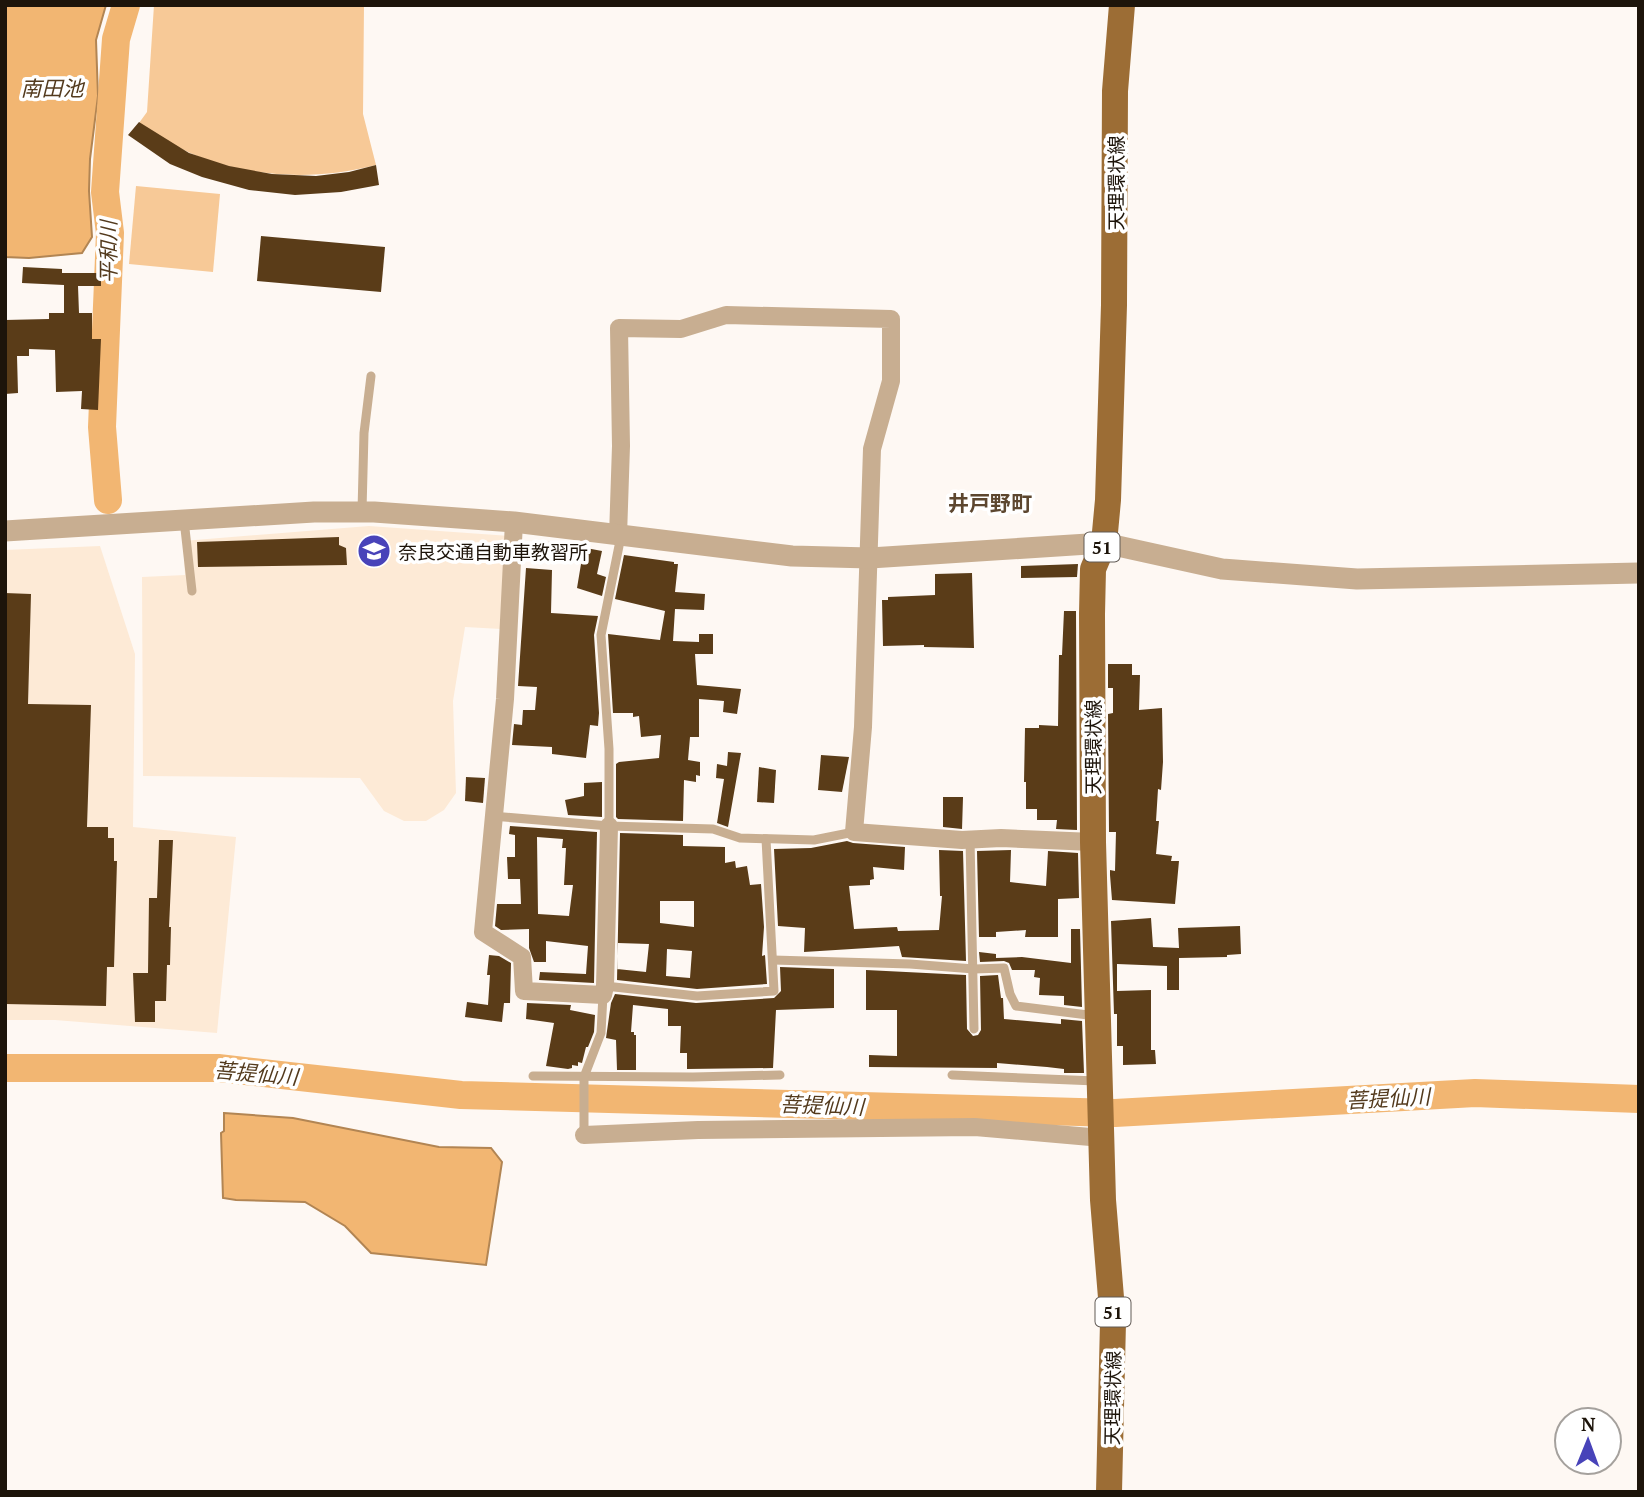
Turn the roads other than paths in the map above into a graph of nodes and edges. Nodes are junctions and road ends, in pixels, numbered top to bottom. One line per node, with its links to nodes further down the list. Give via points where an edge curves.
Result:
1 (1122, 5): 8 (main road, 天理環状線 / 51, via 1115,91 1114,305)
2 (371, 376): 3 (lane)
3 (362, 511): 4 (street); 5 (street)
4 (184, 520): 6 (street); 11 (lane)
5 (514, 522): 7 (street); 12 (street, via 505,699)
6 (5, 531)
7 (619, 536): 9 (street, via 792,556); 9 (street, via 619,328 681,329 726,315 891,319 891,381 872,449); 13 (lane, via 601,635)
8 (1104, 542): 9 (street); 10 (street, via 1222,569 1357,579); 17 (main road, 天理環状線 / 51, via 1093,569)
9 (870, 558): 14 (street)
10 (1639, 573)
11 (192, 591)
12 (492, 816): 13 (lane); 20 (street, via 484,932 522,957 524,990)
13 (609, 826): 15 (lane, via 713,829 740,838); 20 (street)
14 (854, 832): 15 (lane, via 814,840); 16 (street)
15 (766, 839): 18 (lane)
16 (970, 839): 17 (street); 19 (lane)
17 (1093, 842): 21 (main road, 天理環状線 / 51)
18 (774, 960): 19 (lane); 20 (lane, via 774,991 697,996)
19 (974, 969): 21 (lane, via 1004,968 1016,1006); 22 (lane)
20 (604, 991): 26 (lane, via 601,1033)
21 (1098, 1016): 27 (main road, 天理環状線 / 51)
22 (974, 1029)
23 (780, 1075): 26 (lane)
24 (953, 1075): 27 (lane)
25 (533, 1076): 26 (lane)
26 (584, 1079): 28 (lane)
27 (1101, 1085): 29 (main road, 天理環状線 / 51)
28 (584, 1132): 29 (street, via 975,1127)
29 (1101, 1135): 30 (main road, 天理環状線 / 51, via 1113,1322)
30 (1109, 1492)

